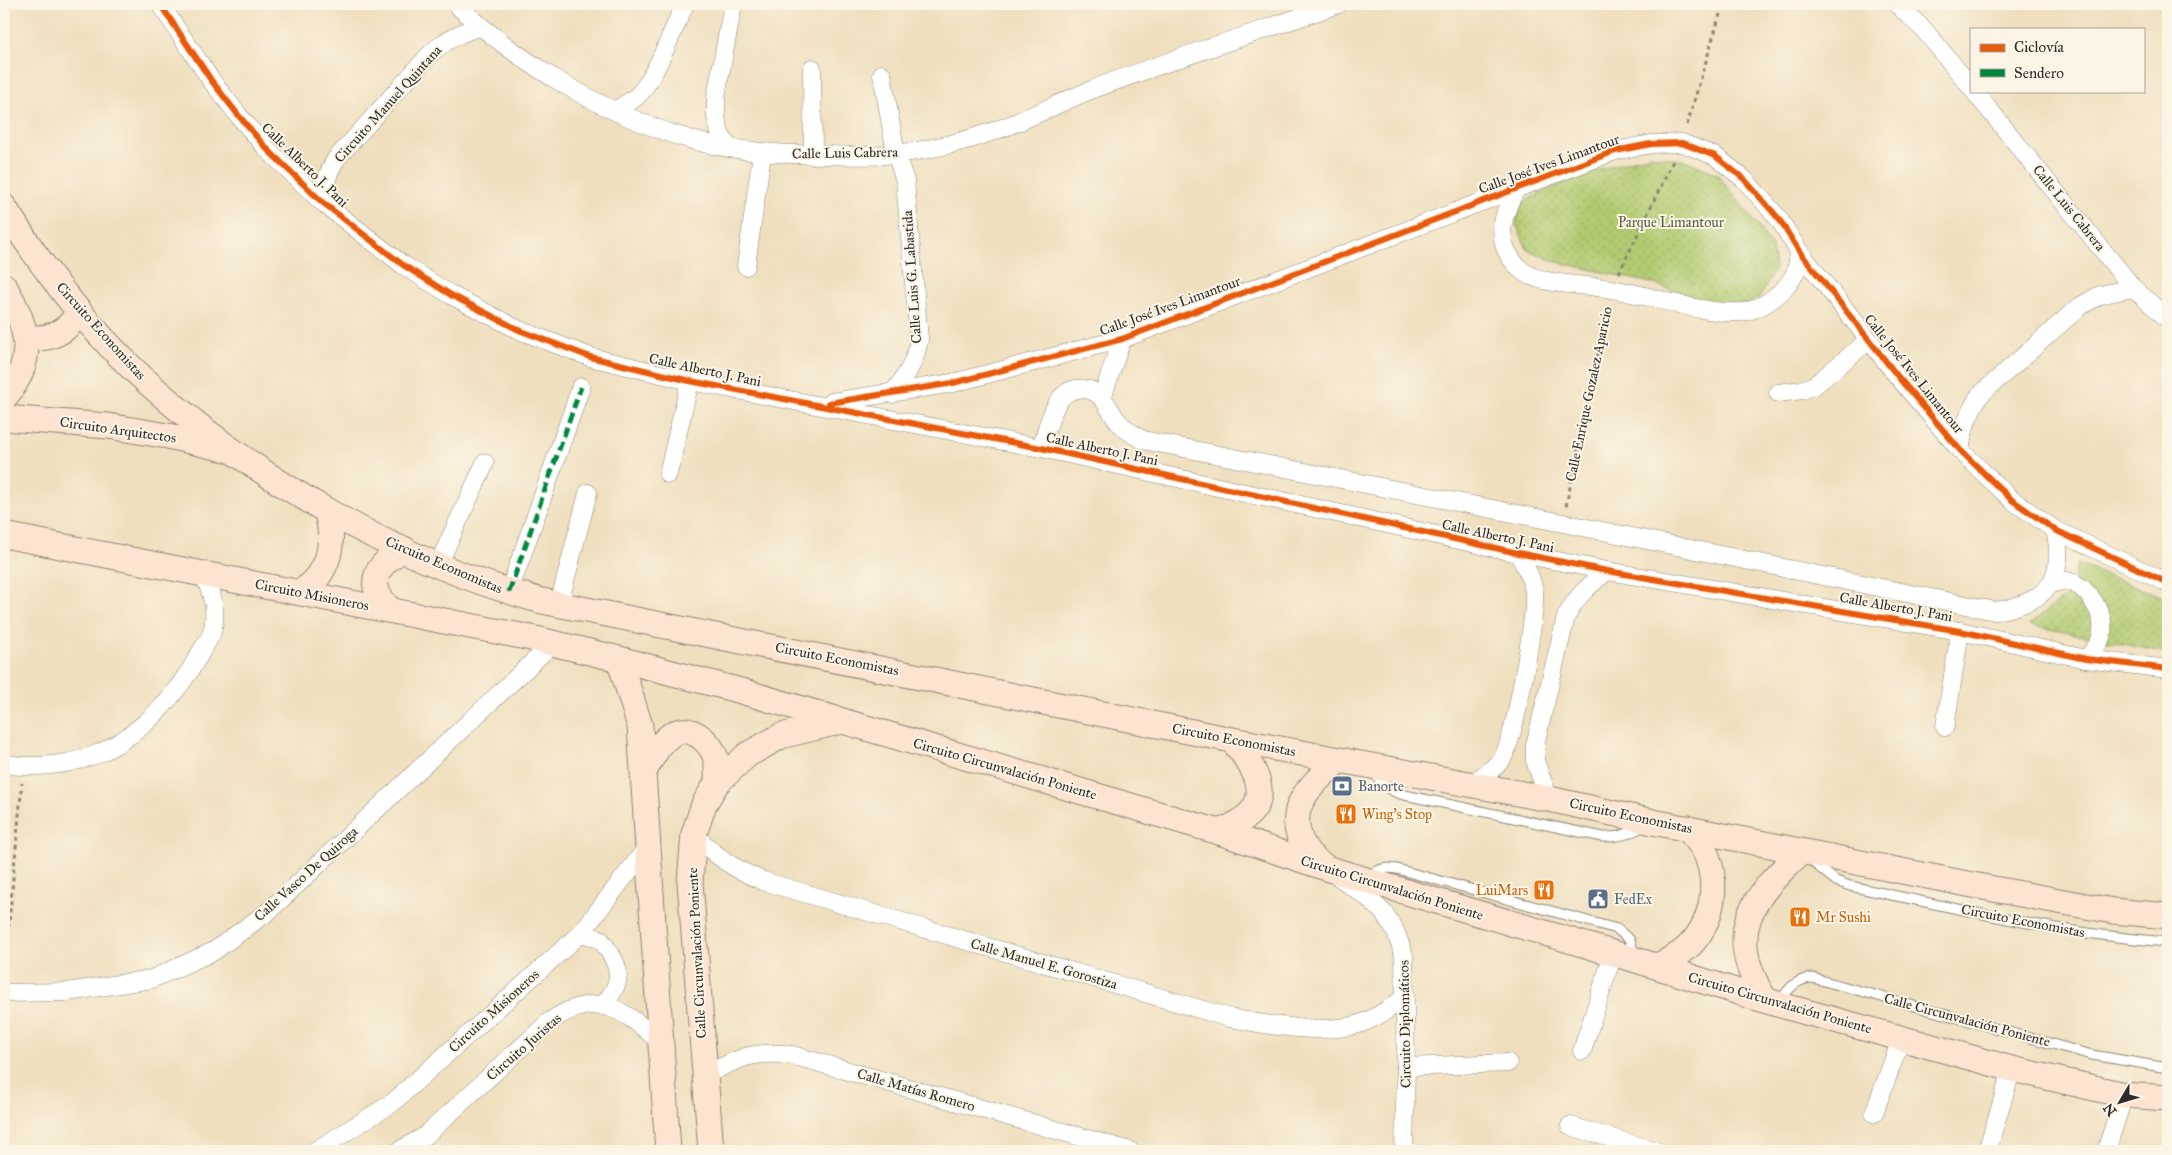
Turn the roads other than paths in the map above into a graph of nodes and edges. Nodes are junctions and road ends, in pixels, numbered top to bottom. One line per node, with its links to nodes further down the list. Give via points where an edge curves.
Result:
1 (160, 4): 18 (street, Calle Alberto J. Pani, via 239,116 267,149)
2 (456, 4): 7 (street, Calle Luis Cabrera)
3 (685, 4): 12 (street, via 649,79 636,97)
4 (733, 4): 13 (street, via 716,107 720,134)
5 (1338, 4): 15 (street, Calle Luis Cabrera, via 1090,91 994,132)
6 (1898, 4): 10 (street)
7 (480, 26): 12 (street, Calle Luis Cabrera, via 537,67); 18 (street, Circuito Manuel Quintana, via 448,39 431,53 336,159 328,170)
8 (812, 68): 16 (street)
9 (882, 74): 15 (street, Calle Luis G. Labastida)
10 (1970, 86)
11 (1975, 92): 23 (street, Calle Luis Cabrera)
12 (616, 110): 13 (street, Calle Luis Cabrera, via 689,139)
13 (729, 148): 14 (street, Calle Luis Cabrera)
14 (762, 153): 16 (street, Calle Luis Cabrera); 21 (street)
15 (896, 154): 16 (street, Calle Luis Cabrera); 31 (street, Calle Luis G. Labastida, via 904,181 919,339 915,358)
16 (813, 155)
17 (1516, 189): 20 (street, Calle José Ives Limantour, via 1615,151 1682,142 1715,156 1744,179 1779,219); 20 (street, Calle José Ives Limantour, via 1504,212 1501,230 1506,251 1520,269 1538,279 1611,289 1722,312 1744,312 1769,301 1786,288 1796,272); 27 (street, Calle José Ives Limantour)
18 (322, 202): 29 (street, Calle Alberto J. Pani, via 403,265 451,295 519,330 590,357)
19 (4, 207): 24 (main road, Circuito Economistas, via 23,238)
20 (1799, 251): 28 (street, Calle José Ives Limantour)
21 (746, 266)
22 (4, 286): 26 (main road, via 23,323)
23 (2133, 288): 25 (street, Calle Luis Cabrera); 39 (street, via 2100,295 2079,307 1980,396 1964,425)
24 (79, 311): 26 (main road, via 62,332 44,338); 38 (main road, Circuito Economistas, via 148,383)
25 (2168, 319)
26 (26, 337): 33 (main road, via 22,370)
27 (1122, 339): 31 (street, Calle José Ives Limantour, via 953,383); 34 (street)
28 (1869, 340): 32 (street, via 1815,385); 39 (street, Calle José Ives Limantour)
29 (690, 381): 35 (street, Calle Alberto J. Pani); 41 (street)
30 (580, 387): 54 (street)
31 (892, 394): 35 (street, Calle José Ives Limantour)
32 (1778, 394)
33 (4, 398)
34 (1102, 398): 37 (street, Calle Alberto J. Pani, via 1091,389 1069,391 1055,406); 52 (street, Calle Alberto J. Pani, via 1121,426 1143,440 1995,611 2016,608)
35 (818, 404): 37 (street, Calle Alberto J. Pani)
36 (4, 418): 38 (main road, Circuito Arquitectos, via 108,426)
37 (1041, 448): 47 (street, Calle Alberto J. Pani)
38 (231, 450): 43 (main road, Circuito Economistas)
39 (1960, 450): 44 (street, Calle José Ives Limantour, via 2012,500)
40 (485, 463): 48 (street)
41 (668, 474)
42 (588, 493): 55 (street)
43 (326, 510): 46 (main road, Circuito Economistas); 53 (main road, via 331,533 328,556 320,575)
44 (2055, 530): 51 (street, Calle José Ives Limantour); 52 (street, via 2060,557)
45 (4, 535): 50 (main road, Circuito Misioneros)
46 (404, 549): 48 (main road, Circuito Economistas); 56 (main road, via 384,563 376,575 376,590)
47 (1518, 553): 49 (street, Calle Alberto J. Pani); 70 (street, via 1534,591 1534,614 1512,735 1503,757 1487,774)
48 (438, 565): 54 (main road, Circuito Economistas)
49 (1607, 571): 57 (street, Calle Alberto J. Pani); 71 (street, via 1574,600 1566,617 1534,745 1535,761)
50 (203, 574): 53 (main road, Circuito Misioneros); 66 (street, via 211,589 214,607 212,632 168,701 134,733 103,751 70,762 24,767)
51 (2168, 583)
52 (2052, 584): 60 (street, via 2068,581 2078,586 2098,608 2103,622 2102,634 2098,645)
53 (300, 592): 56 (main road, Circuito Misioneros)
54 (509, 592): 55 (main road, Circuito Economistas)
55 (558, 604): 64 (main road, Circuito Economistas)
56 (391, 610): 58 (main road, Circuito Misioneros)
57 (1960, 631): 60 (street, Calle Alberto J. Pani); 63 (street)
58 (552, 644): 59 (main road, Circuito Misioneros); 83 (street, Calle Vasco De Quiroga, via 270,910 214,951 152,979 67,992)
59 (619, 659): 62 (main road, Circuito Circunvalación Poniente); 68 (main road, via 640,726)
60 (2086, 659): 61 (street, Calle Alberto J. Pani)
61 (2168, 669)
62 (843, 721): 69 (main road, Calle Circunvalación Poniente, via 781,736 748,755); 74 (main road, Circuito Circunvalación Poniente)
63 (1945, 727)
64 (1232, 740): 65 (main road, Circuito Economistas); 74 (main road, via 1246,756 1261,790 1259,800 1245,818)
65 (1339, 760): 67 (main road, Circuito Economistas); 78 (main road, via 1307,790 1296,818 1304,846 1314,860)
66 (4, 764)
67 (1370, 766): 70 (main road, Circuito Economistas); 72 (lane, via 1381,784 1400,794 1603,838 1628,835)
68 (645, 770): 69 (main road, via 656,750 680,730 695,733 709,744 716,758); 76 (main road)
69 (717, 783): 75 (main road, Calle Circunvalación Poniente, via 704,804)
70 (1470, 784): 71 (main road, Circuito Economistas)
71 (1549, 799): 72 (main road, Circuito Economistas)
72 (1653, 822): 73 (main road, Circuito Economistas)
73 (1687, 828): 77 (main road, Circuito Economistas); 82 (main road, via 1698,841 1712,872 1712,905 1706,921 1692,942 1673,958)
74 (1219, 832): 78 (main road, Circuito Circunvalación Poniente)
75 (694, 834): 84 (street, Calle Manuel E. Gorostiza, via 717,857 738,871 763,881 1230,1018 1266,1025 1328,1028 1358,1024 1384,1014); 94 (main road, Calle Circunvalación Poniente, via 690,882)
76 (649, 845): 80 (street, Circuito Misioneros); 88 (main road)
77 (1801, 852): 79 (main road, Circuito Economistas, via 2113,911); 81 (lane, Circuito Economistas, via 1836,882 1850,886 2045,928); 85 (main road, via 1761,893 1745,925 1748,967)
78 (1328, 869): 82 (main road, Circuito Circunvalación Poniente); 84 (street, Circuito Diplomáticos, via 1368,898 1385,914 1396,932 1404,955)
79 (2168, 916)
80 (581, 933): 86 (street, via 600,938 616,965 618,978 614,992); 100 (street, Circuito Misioneros, via 391,1104)
81 (2168, 942)
82 (1636, 960): 85 (main road, Circuito Circunvalación Poniente); 89 (street)
83 (4, 992)
84 (1405, 997): 91 (street, Circuito Diplomáticos)
85 (1771, 1002): 87 (main road, Circuito Circunvalación Poniente); 92 (lane, Calle Circunvalación Poniente, via 1790,986 1813,978 2092,1055)
86 (603, 1005): 88 (street, Circuito Juristas, via 638,1022); 101 (street, Circuito Juristas, via 580,1006 564,1011 548,1022 425,1136)
87 (1902, 1037): 93 (main road, Circuito Circunvalación Poniente); 97 (street)
88 (661, 1043): 102 (main road)
89 (1582, 1051)
90 (1508, 1064): 91 (street)
91 (1406, 1068): 105 (street, Circuito Diplomáticos)
92 (2168, 1068)
93 (2012, 1069): 95 (main road, Circuito Circunvalación Poniente); 107 (street)
94 (704, 1076): 103 (main road, Calle Circunvalación Poniente); 104 (street, Calle Matías Romero, via 749,1055 770,1052 792,1055)
95 (2124, 1095): 96 (main road, Circuito Circunvalación Poniente); 108 (street)
96 (2168, 1098)
97 (1874, 1113)
98 (1570, 1126): 99 (street)
99 (1627, 1147): 106 (street)
100 (315, 1151)
101 (399, 1151)
102 (668, 1151)
103 (711, 1151)
104 (1130, 1151)
105 (1404, 1151)
106 (1656, 1151)
107 (1987, 1151)
108 (2106, 1151)

